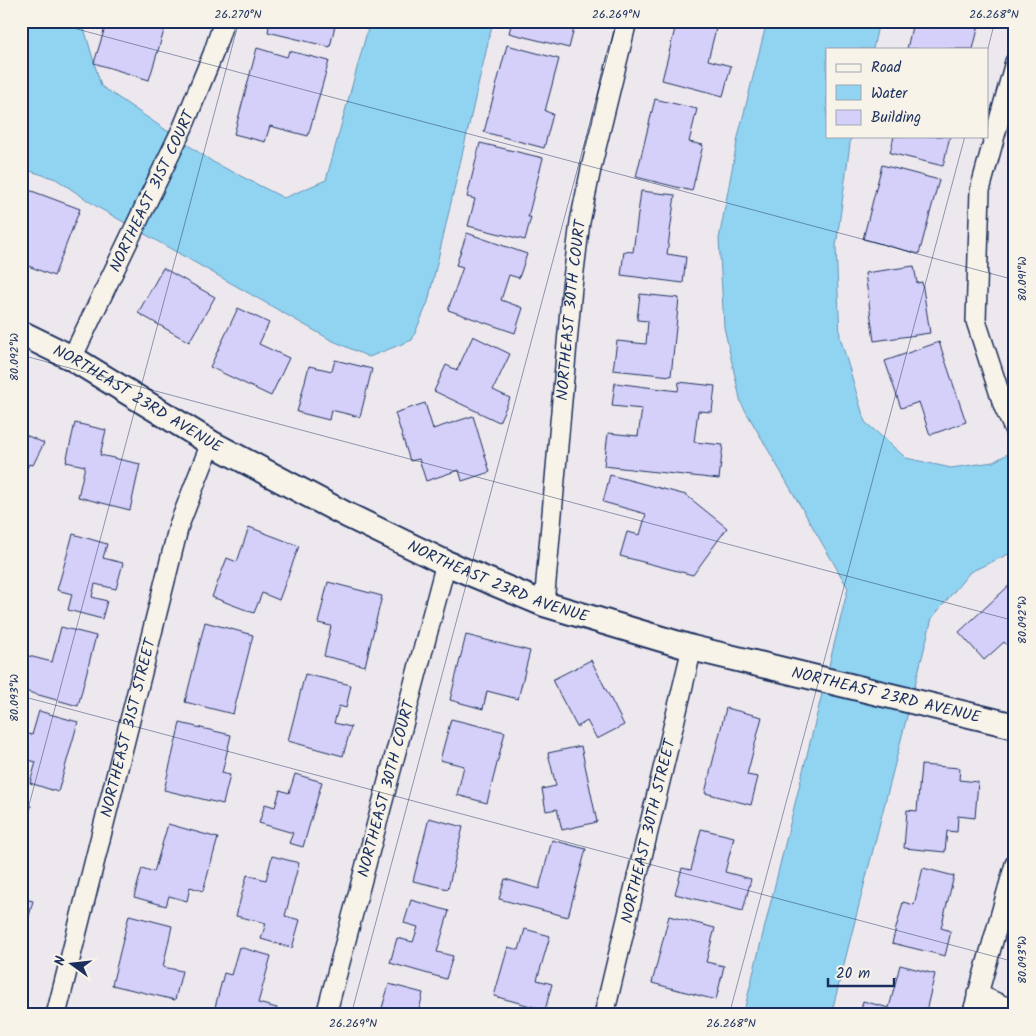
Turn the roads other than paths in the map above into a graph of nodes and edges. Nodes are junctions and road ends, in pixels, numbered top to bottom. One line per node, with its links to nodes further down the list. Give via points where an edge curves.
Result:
1 (224, 21): 5 (street, NORTHEAST 31ST COURT, via 183,127)
2 (627, 21): 9 (street, NORTHEAST 30TH COURT, via 580,222)
3 (1015, 62): 6 (street, via 980,190 976,312 976,321 1004,407)
4 (21, 333): 5 (street, NORTHEAST 23RD AVENUE)
5 (72, 358): 7 (street, NORTHEAST 23RD AVENUE)
6 (1015, 431)
7 (210, 443): 8 (street, NORTHEAST 23RD AVENUE); 15 (street, NORTHEAST 31ST STREET, via 179,524)
8 (446, 563): 9 (street, NORTHEAST 23RD AVENUE); 16 (street, NORTHEAST 30TH COURT)
9 (544, 604): 10 (street, NORTHEAST 23RD AVENUE)
10 (692, 648): 11 (street, NORTHEAST 23RD AVENUE); 17 (street, NORTHEAST 30TH STREET)
11 (1015, 726)
12 (1015, 864): 13 (street)
13 (978, 994): 14 (street); 18 (street)
14 (1015, 1011)
15 (56, 1015)
16 (326, 1015)
17 (604, 1015)
18 (972, 1015)

